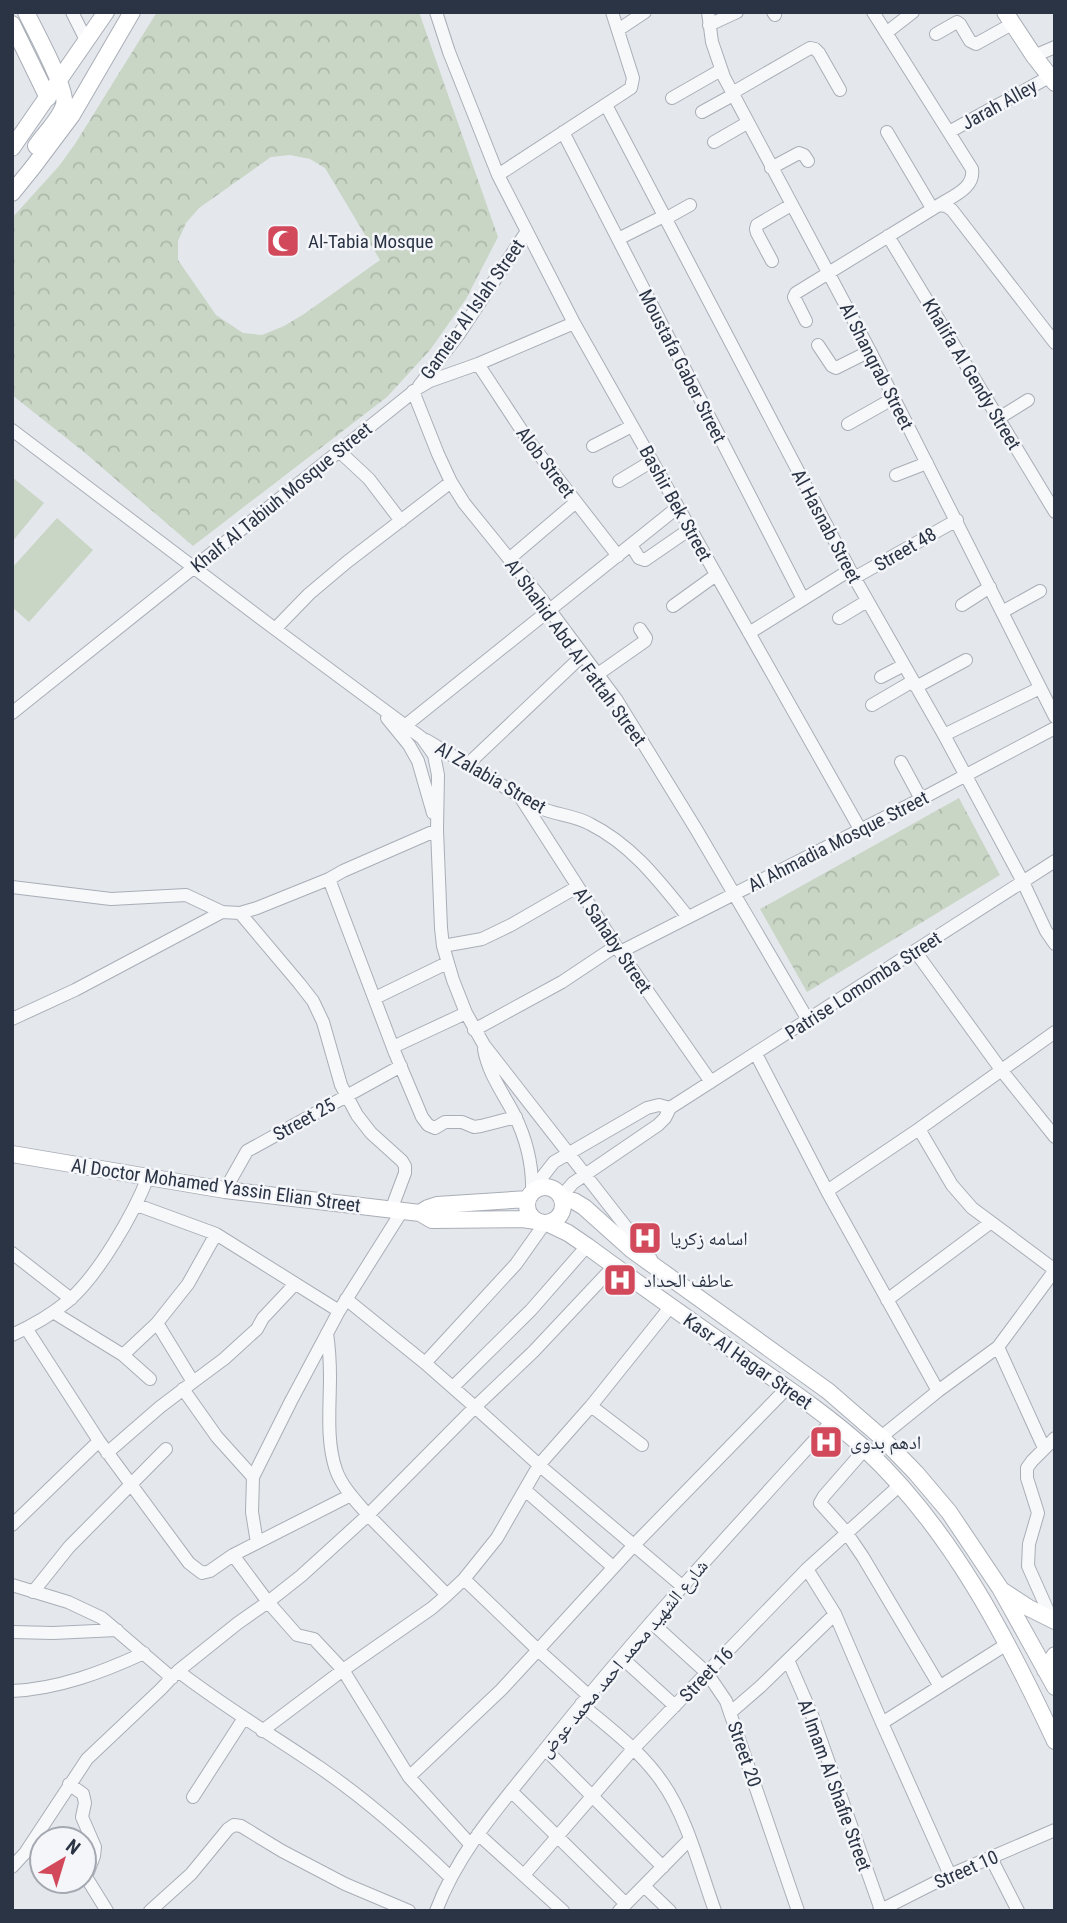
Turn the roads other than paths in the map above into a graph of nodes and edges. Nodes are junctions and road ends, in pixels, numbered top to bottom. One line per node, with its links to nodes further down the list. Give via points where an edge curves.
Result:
1 (26, 12): 22 (main road)
2 (72, 12): 17 (street)
3 (106, 12): 17 (main road)
4 (132, 12): 38 (main road, via 76,109)
5 (436, 12): 37 (street, Bashir Bek Street)
6 (612, 12): 14 (street)
7 (645, 12): 14 (street)
8 (737, 12): 11 (street)
9 (873, 12): 15 (street)
10 (913, 12): 15 (street)
11 (709, 18): 20 (street, Al Shanqrab Street)
12 (1008, 18): 16 (street, via 976,44 957,22); 19 (main road)
13 (12, 24): 25 (main road)
14 (618, 30): 27 (street, via 633,78 631,88)
15 (886, 33): 32 (street)
16 (936, 34)
17 (86, 40): 22 (main road)
18 (1055, 47): 19 (street)
19 (1034, 57): 21 (main road)
20 (721, 70): 24 (street, Al Shanqrab Street); 26 (street)
21 (1052, 80): 32 (street, Jarah Alley)
22 (59, 81): 25 (main road); 38 (main road, via 64,105 25,161)
23 (840, 90): 24 (street, via 819,53 810,48)
24 (733, 94): 28 (street); 29 (street, Al Shanqrab Street)
25 (48, 97): 34 (main road)
26 (672, 98)
27 (606, 105): 30 (street); 42 (street, Al Hasnab Street)
28 (702, 112)
29 (747, 123): 33 (street); 36 (street, Al Shanqrab Street)
30 (564, 132): 37 (street); 45 (street, Moustafa Gaber Street)
31 (887, 132): 41 (street)
32 (948, 132): 41 (street, via 973,177 970,184)
33 (714, 142)
34 (12, 148)
35 (808, 161): 36 (street, via 799,153)
36 (771, 168): 40 (street, Al Shanqrab Street)
37 (498, 174): 43 (street, Bashir Bek Street)
38 (15, 190)
39 (690, 205): 42 (street)
40 (792, 205): 46 (street, via 757,225); 47 (street, Al Shanqrab Street)
41 (936, 207): 44 (street); 50 (street, via 952,210)
42 (665, 218): 45 (street); 78 (street, Al Hasnab Street)
43 (527, 231): 49 (street, Bashir Bek Street); 54 (street, Gameia Al Islah Street, via 459,334)
44 (888, 236): 47 (street); 57 (street, Khalifa Al Gendy Street)
45 (618, 239): 82 (street, Moustafa Gaber Street)
46 (772, 261)
47 (829, 272): 48 (street, via 794,294); 52 (street, Al Shanqrab Street)
48 (806, 321)
49 (575, 323): 53 (street, Khalf Al Tabiuh Mosque Street); 59 (street, Bashir Bek Street)
50 (1055, 343)
51 (818, 345): 52 (street, via 836,368)
52 (870, 351): 55 (street, Al Shanqrab Street)
53 (478, 364): 54 (street, Khalf Al Tabiuh Mosque Street); 68 (street, Alob Street)
54 (415, 390): 62 (street, Khalf Al Tabiuh Mosque Street); 67 (street, Al Shahid Abd Al Fattah Street)
55 (894, 398): 58 (street); 64 (street, Al Shanqrab Street)
56 (1028, 400): 57 (street)
57 (999, 418): 70 (street, Khalifa Al Gendy Street)
58 (848, 424)
59 (632, 426): 61 (street); 63 (street, Bashir Bek Street)
60 (12, 430): 77 (street)
61 (593, 446)
62 (338, 451): 72 (street, via 369,479); 77 (street, Khalf Al Tabiuh Mosque Street)
63 (652, 461): 66 (street); 69 (street, Bashir Bek Street)
64 (928, 463): 65 (street); 71 (street, Al Shanqrab Street)
65 (896, 475)
66 (619, 481)
67 (451, 482): 72 (street); 76 (street, Al Shahid Abd Al Fattah Street)
68 (576, 502): 75 (street, Alob Street); 76 (street)
69 (678, 507): 73 (street, Bashir Bek Street); 74 (street)
70 (1055, 512)
71 (957, 520): 78 (street, Street 48); 80 (street, Al Shanqrab Street)
72 (401, 521): 89 (street, via 309,594)
73 (690, 528): 74 (street, via 645,560); 79 (street, Bashir Bek Street)
74 (631, 545): 75 (street)
75 (618, 555): 86 (street)
76 (509, 559): 86 (street, Al Shahid Abd Al Fattah Street)
77 (193, 568): 89 (street); 101 (street, Khalf Al Tabiuh Mosque Street)
78 (852, 574): 82 (street, Street 48); 83 (street, Al Hasnab Street)
79 (716, 575): 85 (street); 91 (street, Bashir Bek Street)
80 (990, 587): 84 (street); 87 (street, Al Shanqrab Street)
81 (1040, 591): 87 (street)
82 (803, 599): 91 (street, Street 48)
83 (867, 601): 88 (street); 94 (street, Al Hasnab Street)
84 (962, 605)
85 (673, 606)
86 (550, 610): 92 (street, Al Shahid Abd Al Fattah Street); 103 (street)
87 (1002, 612): 98 (street, Al Shanqrab Street)
88 (839, 618)
89 (275, 629): 99 (street)
90 (640, 629): 95 (street, via 646,640)
91 (750, 633): 112 (street, Bashir Bek Street)
92 (583, 654): 95 (street, Al Shahid Abd Al Fattah Street); 108 (street)
93 (966, 660): 97 (street)
94 (904, 665): 96 (street); 97 (street, Al Hasnab Street)
95 (598, 674): 119 (street, Al Shahid Abd Al Fattah Street)
96 (881, 677)
97 (915, 684): 100 (street); 105 (street, Al Hasnab Street)
98 (1040, 688): 102 (street, Al Shanqrab Street); 105 (street)
99 (376, 704): 103 (street, Al Zalabia Street); 113 (street, via 414,753)
100 (872, 705)
101 (12, 713)
102 (1055, 717)
103 (406, 725): 106 (street, Al Zalabia Street)
104 (1055, 728): 109 (street, Al Ahmadia Mosque Street)
105 (944, 735): 109 (street, Al Hasnab Street)
106 (422, 738): 108 (street, Al Zalabia Street); 113 (street, via 437,765)
107 (901, 762): 111 (street)
108 (468, 764): 110 (street, Al Zalabia Street)
109 (965, 775): 111 (street, Al Ahmadia Mosque Street); 116 (street, Al Hasnab Street)
110 (519, 795): 118 (street, Al Sahaby Street); 122 (street, Al Zalabia Street, via 546,811 589,824 632,853)
111 (920, 799): 112 (street, Al Ahmadia Mosque Street)
112 (860, 829): 119 (street, Al Ahmadia Mosque Street)
113 (437, 831): 115 (street); 124 (street)
114 (1055, 861): 116 (street, Patrise Lomomba Street)
115 (329, 879): 121 (street); 128 (street)
116 (1023, 882): 123 (street, Al Hasnab Street); 126 (street, Patrise Lomomba Street)
117 (12, 887): 120 (street, via 111,899 186,895)
118 (577, 887): 124 (street, via 482,939); 125 (street, Al Sahaby Street)
119 (733, 894): 122 (street, Al Ahmadia Mosque Street); 131 (street, Al Shahid Abd Al Fattah Street)
120 (222, 912): 121 (street); 130 (street)
121 (240, 913): 140 (street, via 313,1001)
122 (688, 917): 125 (street, Al Ahmadia Mosque Street)
123 (1054, 941)
124 (443, 946): 127 (street)
125 (618, 949): 132 (street, Al Ahmadia Mosque Street); 139 (street, Al Sahaby Street)
126 (915, 951): 131 (street, Patrise Lomomba Street); 138 (street)
127 (447, 963): 128 (street); 129 (street)
128 (375, 998): 135 (street)
129 (466, 1013): 132 (street); 135 (street)
130 (12, 1019)
131 (808, 1020): 136 (street, Patrise Lomomba Street)
132 (474, 1030): 134 (street)
133 (1055, 1032): 138 (street)
134 (484, 1045): 142 (street, via 490,1071); 145 (street)
135 (393, 1047): 137 (street)
136 (756, 1054): 139 (street, Patrise Lomomba Street); 150 (street)
137 (401, 1066): 140 (street, Street 25); 142 (street, via 428,1125 435,1128 445,1122 462,1122 481,1126)
138 (1002, 1071): 143 (street); 144 (street)
139 (711, 1082): 141 (street, Patrise Lomomba Street)
140 (346, 1096): 149 (street, Street 25, via 247,1151); 154 (street, via 364,1125 405,1166)
141 (670, 1108): 145 (street, Patrise Lomomba Street, via 647,1108); 147 (street, Patrise Lomomba Street, via 658,1125)
142 (516, 1117): 151 (street, via 531,1158)
143 (919, 1129): 150 (street); 157 (street, via 952,1185)
144 (1055, 1137)
145 (568, 1153): 147 (street); 151 (street, Patrise Lomomba Street, via 546,1170)
146 (12, 1154): 148 (main road, Al Doctor Mohamed Yassin Elian Street)
147 (585, 1175): 152 (street, Patrise Lomomba Street, via 572,1183); 162 (street)
148 (148, 1178): 149 (main road, Al Doctor Mohamed Yassin Elian Street); 153 (street)
149 (225, 1190): 154 (main road, Al Doctor Mohamed Yassin Elian Street)
150 (827, 1191): 167 (street)
151 (533, 1193): 152 (main road, via 550,1188); 155 (main road, Al Doctor Mohamed Yassin Elian Street, via 438,1205); 156 (main road, via 528,1211)
152 (562, 1198): 156 (main road, via 561,1215); 162 (main road, Kasr Al Hagar Street, via 583,1207)
153 (137, 1205): 158 (street); 165 (street, via 95,1271)
154 (396, 1210): 155 (main road, Al Doctor Mohamed Yassin Elian Street); 166 (street)
155 (420, 1213): 156 (main road, Al Doctor Mohamed Yassin Elian Street, via 432,1220)
156 (543, 1222): 159 (main road, Kasr Al Hagar Street); 177 (street, via 516,1264)
157 (990, 1223): 163 (street); 167 (street)
158 (216, 1234): 164 (street); 171 (street, via 188,1284)
159 (587, 1246): 161 (main road, Kasr Al Hagar Street); 180 (street)
160 (12, 1253): 165 (street)
161 (614, 1266): 168 (main road, Kasr Al Hagar Street); 184 (street)
162 (660, 1270): 186 (main road, Kasr Al Hagar Street, via 828,1391)
163 (1055, 1270): 175 (street)
164 (295, 1283): 169 (street); 179 (street, via 257,1329)
165 (71, 1299): 170 (street)
166 (346, 1299): 169 (street); 177 (street)
167 (887, 1300): 182 (street)
168 (671, 1306): 181 (main road, Kasr Al Hagar Street); 183 (street)
169 (338, 1311): 173 (street)
170 (53, 1312): 172 (street); 176 (street)
171 (157, 1323): 176 (street); 179 (street)
172 (26, 1328): 174 (street); 188 (street)
173 (327, 1332): 195 (street); 199 (street, via 330,1438 337,1472)
174 (12, 1335)
175 (998, 1347): 182 (street); 190 (street)
176 (123, 1356): 178 (street)
177 (425, 1363): 180 (street)
178 (150, 1379)
179 (188, 1386): 193 (street); 195 (street, via 217,1437)
180 (453, 1387): 184 (street)
181 (787, 1388): 185 (main road, Kasr Al Hagar Street); 204 (street)
182 (938, 1391): 186 (street)
183 (591, 1406): 189 (street); 194 (street)
184 (475, 1407): 194 (street); 200 (street)
185 (832, 1421): 192 (main road, Kasr Al Hagar Street); 210 (street, شارع الشهيد محمد احمد محمد عوض)
186 (881, 1437): 211 (main road, Kasr Al Hagar Street, via 948,1512)
187 (1055, 1438): 190 (street)
188 (99, 1441): 193 (street); 201 (street)
189 (642, 1446)
190 (1044, 1448): 216 (street, via 1027,1468 1038,1513 1028,1566)
191 (166, 1449): 196 (street)
192 (865, 1449): 197 (main road, Kasr Al Hagar Street); 202 (street, via 820,1503)
193 (107, 1453): 196 (street)
194 (539, 1465): 198 (street); 204 (street)
195 (253, 1477): 203 (street)
196 (131, 1485): 205 (street, via 197,1570 210,1571); 212 (street, via 69,1547)
197 (900, 1485): 202 (street, Street 16); 220 (main road, Kasr Al Hagar Street, via 958,1561)
198 (525, 1490): 206 (street); 208 (street, via 497,1538)
199 (351, 1495): 200 (street); 203 (street)
200 (368, 1515): 213 (street); 214 (street)
201 (12, 1525)
202 (846, 1532): 207 (street, Street 16); 230 (street)
203 (257, 1543): 205 (street)
204 (634, 1545): 206 (street); 210 (street)
205 (233, 1555): 214 (street)
206 (613, 1567): 221 (street)
207 (807, 1569): 215 (street); 228 (street, Street 16)
208 (464, 1579): 213 (street); 221 (street)
209 (12, 1585): 212 (street)
210 (682, 1586): 217 (street, شارع الشهيد محمد احمد محمد عوض)
211 (1000, 1588): 216 (main road, via 1029,1608); 227 (main road, Kasr Al Hagar Street)
212 (33, 1592): 218 (street, via 86,1609)
213 (447, 1595): 226 (street)
214 (268, 1602): 226 (street, via 297,1635 314,1639); 229 (street)
215 (835, 1614): 225 (street); 237 (street)
216 (1053, 1614)
217 (651, 1622): 224 (street, شارع الشهيد محمد احمد محمد عوض); 228 (street, Street 20)
218 (117, 1630): 219 (street); 222 (street)
219 (12, 1632)
220 (1007, 1644): 230 (street); 239 (main road, Kasr Al Hagar Street)
221 (538, 1650): 233 (street); 242 (street)
222 (144, 1653): 229 (street); 232 (street, via 83,1677)
223 (1055, 1655): 227 (main road)
224 (621, 1657): 233 (street, شارع الشهيد محمد احمد محمد عوض); 234 (street)
225 (788, 1660): 235 (street); 259 (street, Al Imam Al Shafie Street, via 812,1715)
226 (343, 1670): 238 (street); 242 (street)
227 (1045, 1670): 231 (main road, Kasr Al Hagar Street)
228 (707, 1673): 234 (street, Street 16); 235 (street, Street 20)
229 (175, 1674): 236 (street); 243 (street, via 87,1759)
230 (939, 1685): 237 (street)
231 (1055, 1687)
232 (12, 1690)
233 (584, 1700): 240 (street, شارع الشهيد محمد احمد محمد عوض); 241 (street)
234 (675, 1706): 241 (street, Street 16)
235 (731, 1712): 267 (street, Street 20)
236 (244, 1718): 238 (street); 246 (street)
237 (881, 1723): 255 (street)
238 (262, 1731): 256 (street, via 374,1808)
239 (1055, 1741)
240 (545, 1749): 244 (street, شارع الشهيد محمد احمد محمد عوض); 245 (street)
241 (633, 1749): 245 (street, Street 16); 250 (street, via 663,1783)
242 (409, 1777): 249 (street)
243 (69, 1784): 252 (street); 260 (street, via 85,1799 82,1817 95,1847 86,1877)
244 (511, 1791): 248 (street); 249 (street, شارع الشهيد محمد احمد محمد عوض)
245 (593, 1796): 248 (street, Street 16); 253 (street)
246 (193, 1797)
247 (1055, 1830): 251 (street, Street 10)
248 (557, 1836): 254 (street, Street 16); 258 (street)
249 (474, 1839): 254 (street); 256 (street, شارع الشهيد محمد احمد محمد عوض)
250 (690, 1840): 253 (street); 266 (street)
251 (991, 1858): 255 (street, Street 10); 268 (street)
252 (12, 1867)
253 (663, 1867): 257 (street)
254 (524, 1875): 264 (street)
255 (950, 1875): 259 (street, Street 10)
256 (450, 1877): 263 (street, شارع الشهيد محمد احمد محمد عوض)
257 (644, 1886): 258 (street); 265 (street)
258 (623, 1908)
259 (880, 1910)
260 (107, 1911)
261 (150, 1911): 262 (street, via 234,1825 345,1884)
262 (409, 1911)
263 (436, 1911)
264 (564, 1911)
265 (670, 1911)
266 (714, 1911)
267 (798, 1911)
268 (1018, 1911)

